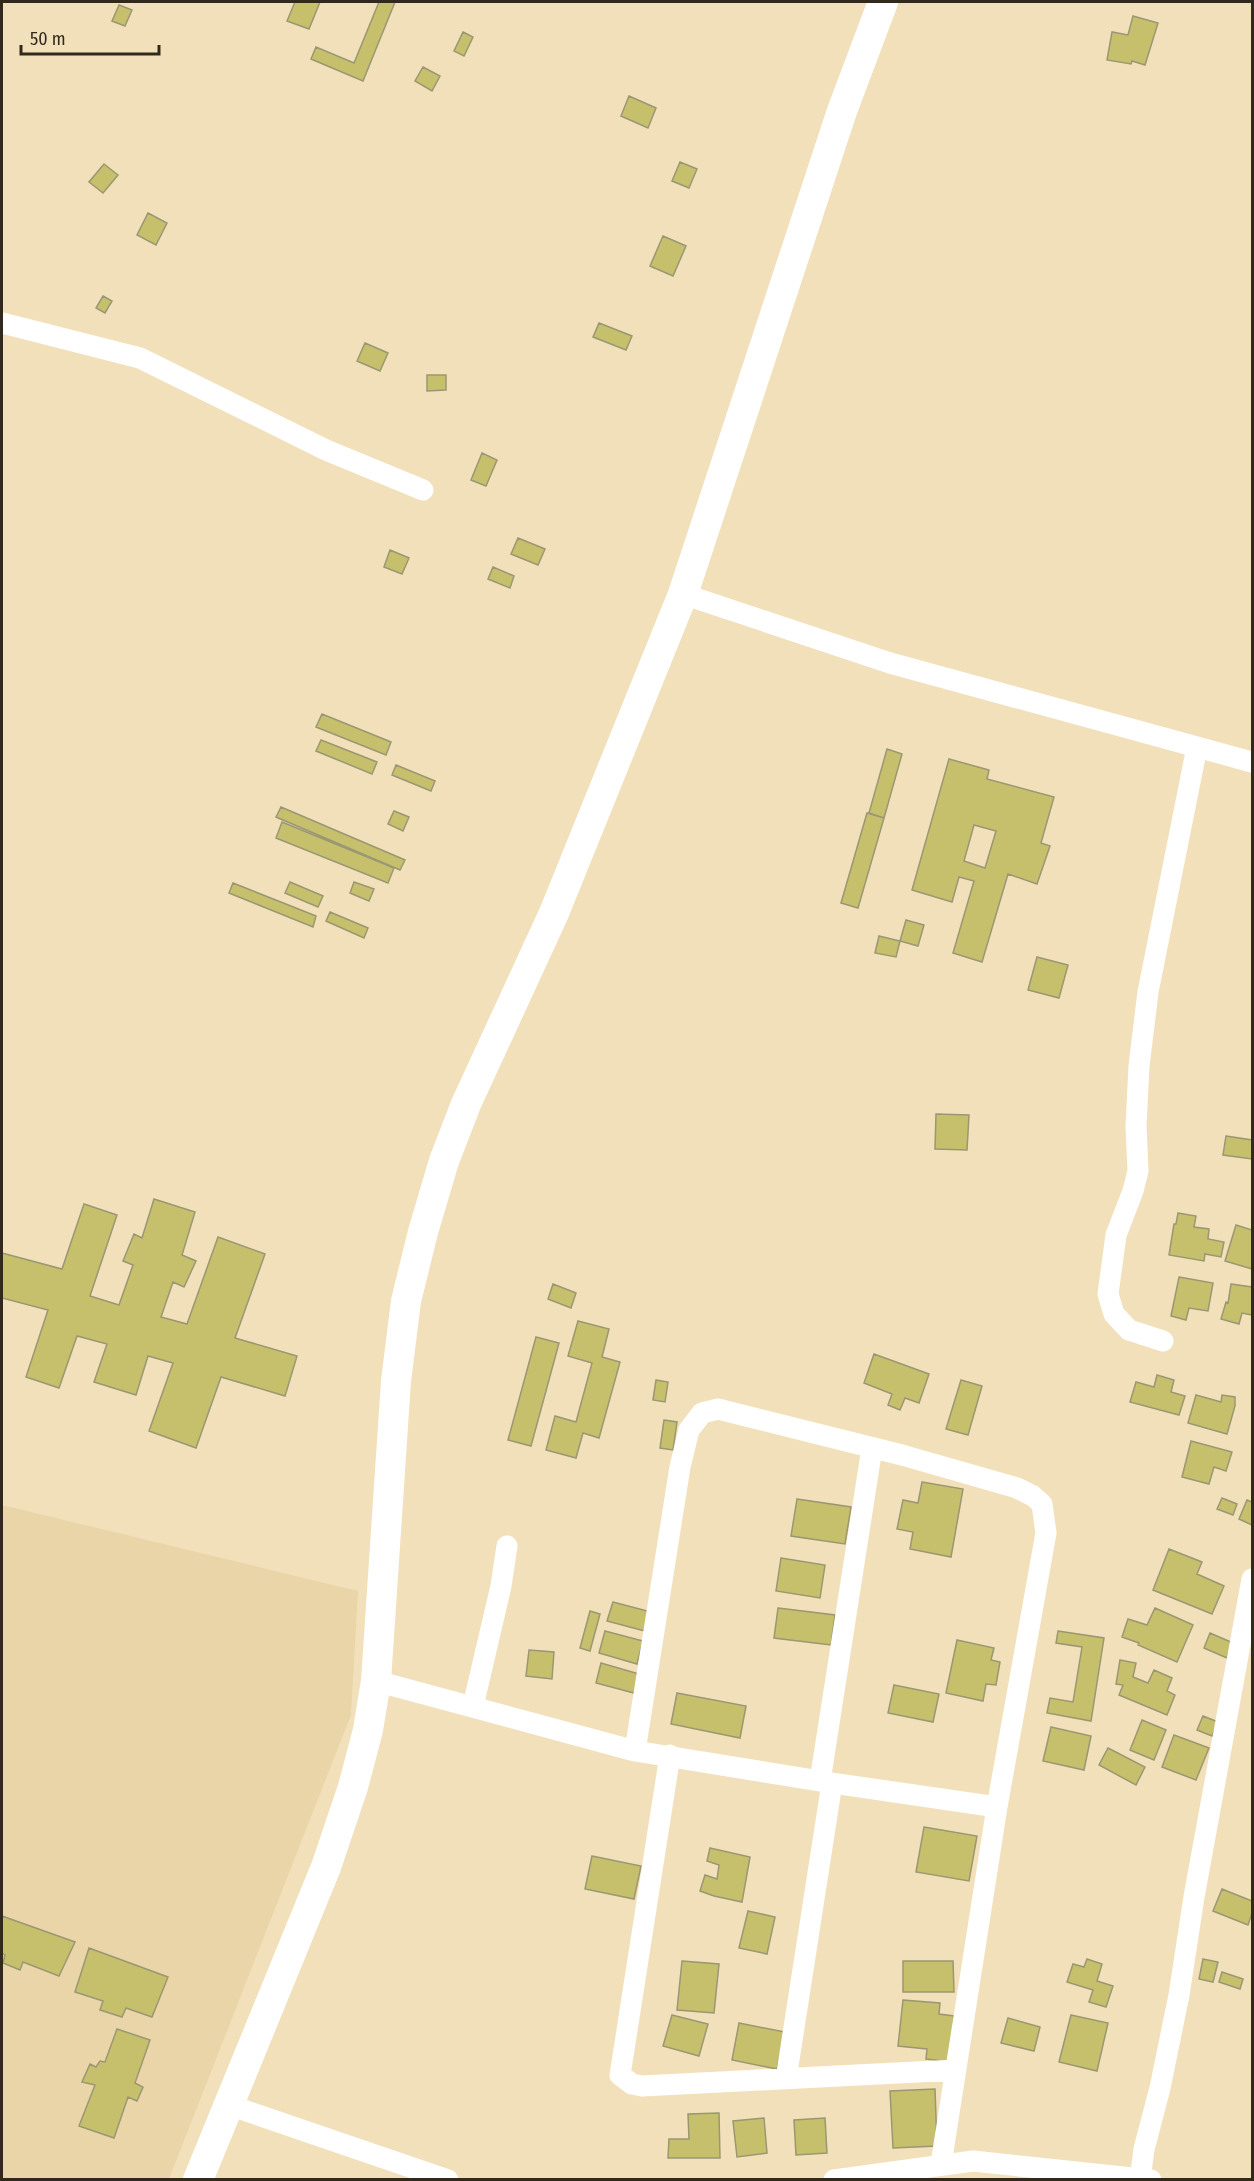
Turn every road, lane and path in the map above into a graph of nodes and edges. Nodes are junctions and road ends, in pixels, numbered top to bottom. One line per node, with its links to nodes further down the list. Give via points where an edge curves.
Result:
1 (883, 2): 4 (main road, via 842,111)
2 (2, 323): 3 (street, via 140,358 326,450)
3 (423, 490)
4 (683, 594): 5 (street, via 890,663); 11 (main road, via 554,913 466,1104 423,1232 406,1301 396,1381)
5 (1197, 747): 6 (street); 7 (street, via 1148,993 1139,1066 1138,1171 1116,1235 1108,1294 1114,1314 1129,1330)
6 (1252, 762)
7 (1163, 1341)
8 (872, 1448): 13 (street, via 718,1409 702,1413 689,1431 680,1467); 15 (street); 16 (street, via 1017,1488 1042,1504 1046,1533)
9 (507, 1546): 12 (street)
10 (1252, 1579): 21 (street, via 1179,1995 1144,2149)
11 (376, 1681): 12 (street); 19 (main road, via 353,1787 326,1867)
12 (473, 1706): 13 (street)
13 (635, 1751): 14 (street)
14 (670, 1755): 15 (street); 18 (street, via 620,2075 642,2086)
15 (826, 1782): 16 (street); 18 (street)
16 (997, 1807): 17 (street)
17 (956, 2070): 18 (street); 20 (street)
18 (786, 2079)
19 (229, 2105): 22 (main road); 23 (street)
20 (941, 2164): 21 (street, via 973,2161); 24 (street)
21 (1144, 2179)
22 (198, 2180)
23 (448, 2180)
24 (834, 2180)

